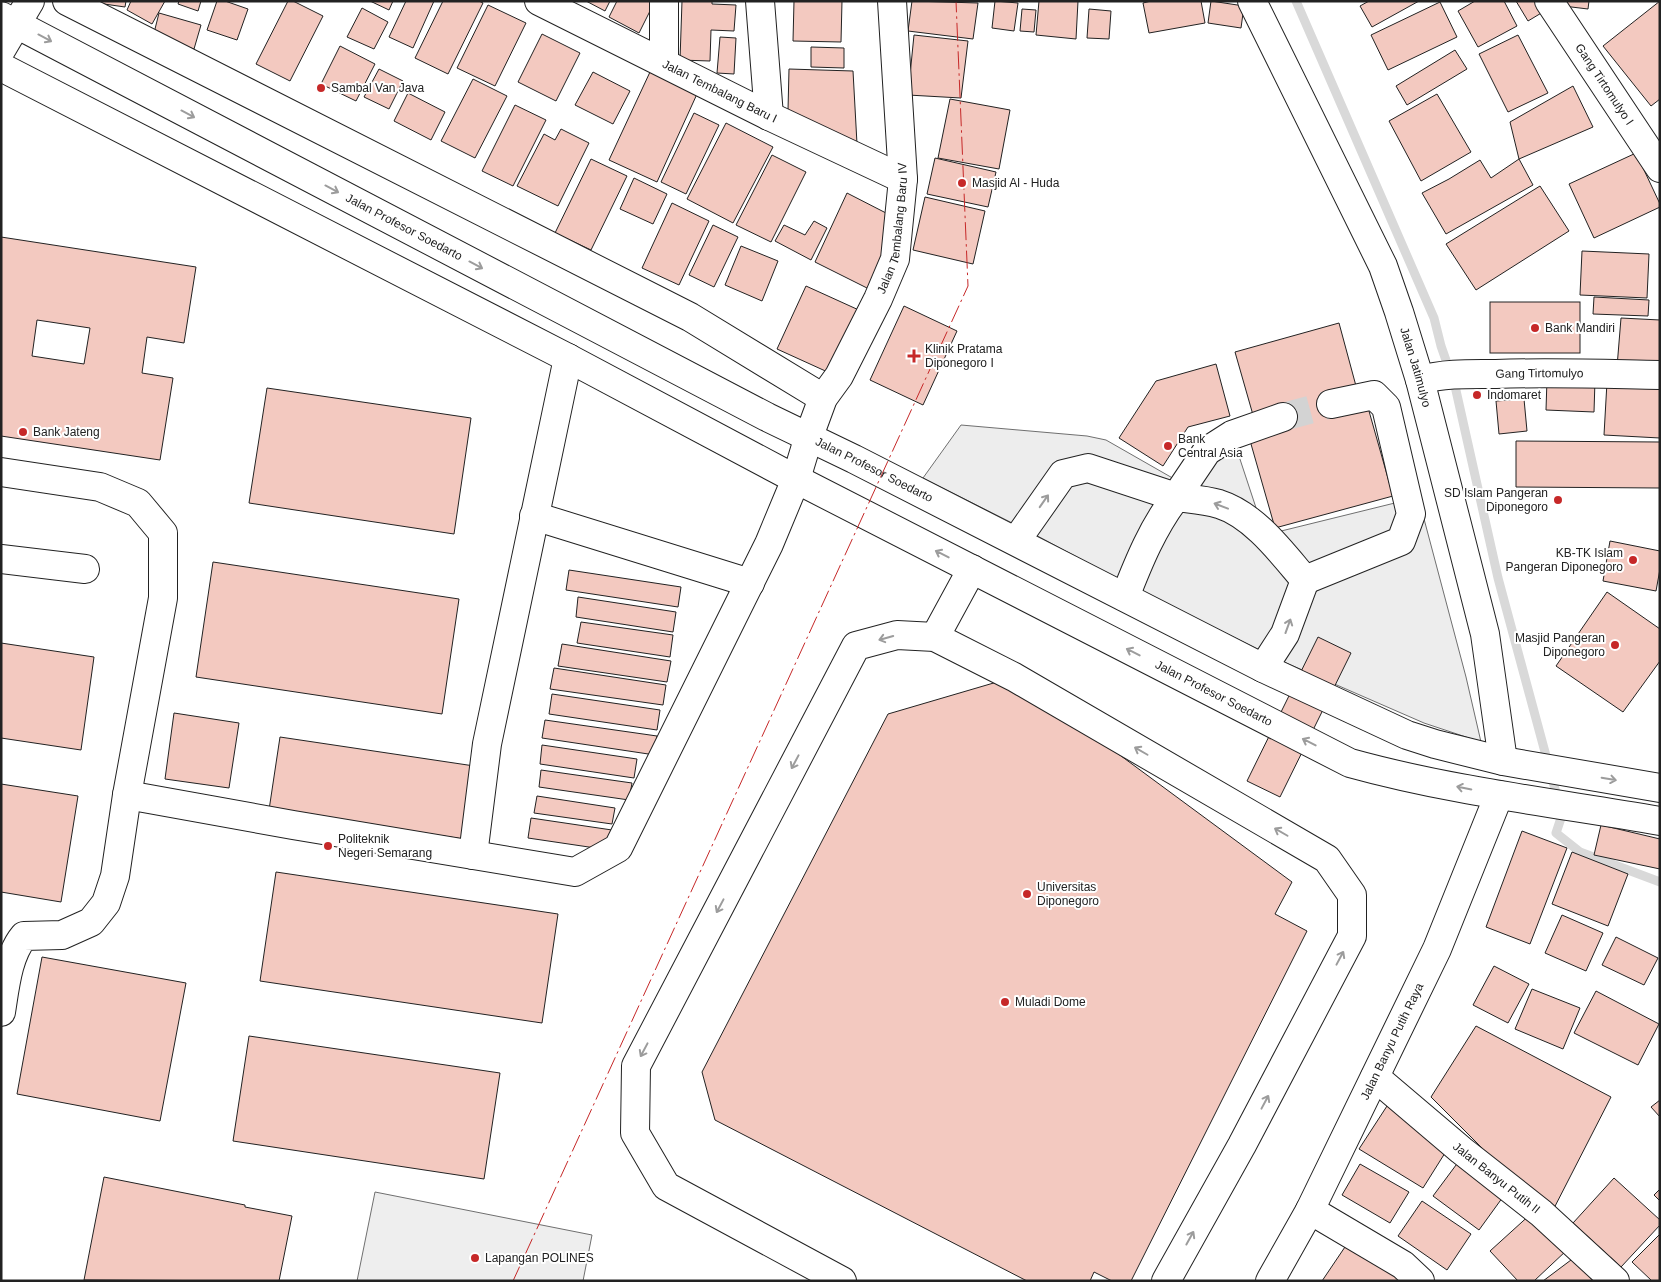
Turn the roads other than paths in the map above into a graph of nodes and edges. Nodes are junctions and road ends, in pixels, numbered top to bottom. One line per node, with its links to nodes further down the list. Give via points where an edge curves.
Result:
1 (67, 1): 18 (street, via 690,317)
2 (539, 1): 10 (street, Jalan Tembalang Baru I)
3 (664, 1): 10 (street)
4 (760, 1): 12 (street)
5 (892, 1): 14 (street, Jalan Tembalang Baru IV)
6 (1252, 1): 17 (street, Jalan Jatimulyo, via 1383,266)
7 (1549, 1): 13 (street, Gang Tirtomulyo I)
8 (16, 14): 9 (street); 21 (street, Jalan Profesor Soedarto, one-way to 21, via 767,417)
9 (1, 50)
10 (664, 62): 12 (street, Jalan Tembalang Baru I)
11 (1, 67): 15 (street, Jalan Profesor Soedarto)
12 (769, 116): 14 (street, Jalan Tembalang Baru I)
13 (1660, 168)
14 (903, 179): 18 (street, Jalan Tembalang Baru IV, via 895,259 839,376)
15 (568, 358): 23 (street, Jalan Profesor Soedarto); 25 (street)
16 (1660, 375): 17 (street, Gang Tirtomulyo, via 1545,372)
17 (1424, 379): 35 (street, Jalan Jatimulyo, via 1485,634)
18 (824, 398): 21 (street, Jalan Tembalang Baru IV)
19 (1331, 404): 30 (street, via 1374,395 1386,407 1411,514 1401,541)
20 (1283, 417): 24 (street, via 1232,435 1207,451)
21 (809, 436): 23 (street, Jalan Profesor Soedarto); 26 (street, Jalan Profesor Soedarto)
22 (1, 472): 37 (street, via 100,487 138,503 164,533 163,598)
23 (796, 479): 29 (street, Jalan Profesor Soedarto, one-way to 23); 31 (street)
24 (1176, 497): 26 (street, one-way to 24, via 1063,474 1088,468); 30 (street, one-way to 24, via 1275,544 1244,517 1219,504); 32 (street, via 1142,553)
25 (534, 516): 31 (street); 40 (street, via 487,744)
26 (1016, 541): 32 (street, Jalan Profesor Soedarto)
27 (1, 559): 28 (street)
28 (85, 569)
29 (972, 569): 33 (street); 38 (street, Jalan Profesor Soedarto, one-way to 29, via 1350,763)
30 (1305, 580): 34 (street, one-way to 30, via 1285,634)
31 (750, 582): 40 (street, via 618,848 576,872)
32 (1125, 597): 34 (street, Jalan Profesor Soedarto)
33 (934, 637): 44 (street, one-way to 44, via 896,635 856,646 636,1066 635,1133 666,1186); 45 (street, one-way to 33, via 1352,936 1352,895 1327,859 1014,677)
34 (1263, 668): 35 (street, Jalan Profesor Soedarto, via 1407,735)
35 (1503, 760): 36 (street, Jalan Profesor Soedarto, one-way to 36)
36 (1660, 788)
37 (127, 794): 40 (street, via 293,826); 41 (street, via 115,876 106,903 91,922 62,935 24,936 16,945 4,986)
38 (1499, 795): 39 (street, Jalan Profesor Soedarto); 42 (street, Jalan Banyu Putih Raya, via 1437,949)
39 (1660, 821)
40 (473, 855)
41 (1, 1012)
42 (1375, 1077): 43 (street, Jalan Banyu Putih Raya); 48 (street, Jalan Banyu Putih II, via 1542,1213)
43 (1310, 1210): 46 (street, Jalan Banyu Putih Raya); 47 (street, via 1403,1265)
44 (842, 1281)
45 (1166, 1281)
46 (1270, 1281)
47 (1420, 1281)
48 (1615, 1281)

